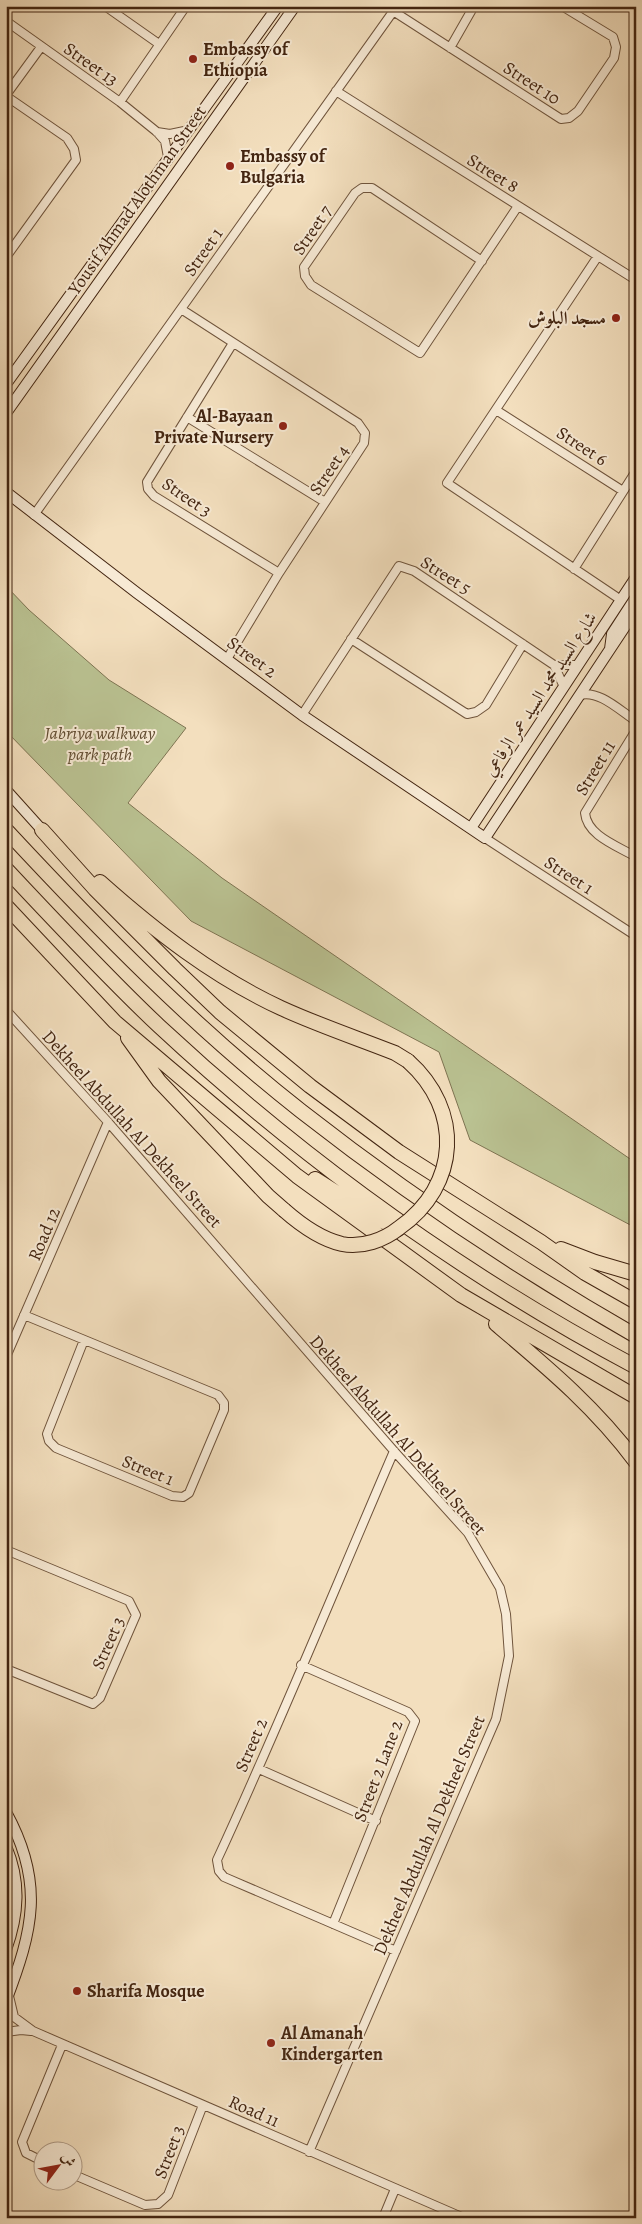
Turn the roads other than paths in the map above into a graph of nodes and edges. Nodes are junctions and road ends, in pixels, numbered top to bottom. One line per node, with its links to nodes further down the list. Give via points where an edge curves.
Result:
1 (105, 6): 10 (street)
2 (186, 6): 10 (street)
3 (278, 6): 17 (street, Yousif Ahmad Alothman Street)
4 (289, 6): 13 (street, via 252,56)
5 (295, 6): 13 (street, Yousif Ahmad Alothman Street)
6 (474, 6): 12 (street)
7 (562, 6): 12 (street, Street 10, via 612,37 616,47 614,58 578,111 569,118 561,119)
8 (395, 9): 12 (street, Street 10); 14 (street, Street 1)
9 (6, 22): 11 (street, Street 13)
10 (159, 44): 16 (street)
11 (41, 46): 15 (street); 16 (street, Street 13)
12 (450, 48)
13 (248, 72): 29 (street, Yousif Ahmad Alothman Street)
14 (336, 91): 20 (street, Street 8); 25 (street, Street 1)
15 (6, 96): 22 (street, via 67,138 76,160)
16 (120, 102): 18 (street, Street 13)
17 (188, 130): 18 (street, via 170,134); 19 (street, Yousif Ahmad Alothman Street)
18 (158, 132): 19 (street, Street 13, via 165,141)
19 (168, 158): 27 (street, Yousif Ahmad Alothman Street)
20 (518, 206): 21 (street, Street 8); 23 (street, Street 7)
21 (598, 256): 24 (street, Street 8); 28 (street)
22 (6, 257)
23 (482, 261): 23 (street, Street 7, via 420,353 311,285 304,267 355,193 362,188 372,188)
24 (636, 280)
25 (181, 309): 26 (street, Street 4); 35 (street, Street 1)
26 (233, 343): 30 (street, Street 3); 34 (street, Street 4, via 358,423 364,433 364,444)
27 (6, 384)
28 (496, 410): 32 (street, Street 6); 36 (street, via 447,483)
29 (6, 413)
30 (187, 417): 34 (street); 37 (street, Street 3, via 147,482 148,489 154,496)
31 (636, 471): 32 (street)
32 (624, 491): 36 (street)
33 (6, 492): 35 (street, Street 2)
34 (325, 502): 37 (street, Street 4)
35 (34, 514): 45 (street, Street 2)
36 (574, 569): 40 (street)
37 (280, 573): 45 (street, Street 4)
38 (636, 577): 40 (street, شارع السيد محمد السيد عمر الرفاعي)
39 (636, 597): 44 (street, via 612,634)
40 (621, 600): 47 (street, شارع السيد محمد السيد عمر الرفاعي)
41 (636, 610): 44 (street, شارع السيد محمد السيد عمر الرفاعي)
42 (351, 639): 43 (street, via 467,714 486,705); 43 (street, Street 5, via 399,566 414,571); 52 (street, Street 5)
43 (522, 644): 46 (street, Street 5)
44 (609, 652): 48 (street, شارع السيد محمد السيد عمر الرفاعي)
45 (227, 659): 52 (street, Street 2)
46 (554, 665): 47 (street); 49 (street)
47 (578, 665): 49 (street, شارع السيد محمد السيد عمر الرفاعي)
48 (591, 679): 50 (street, شارع السيد محمد السيد عمر الرفاعي); 51 (street)
49 (564, 686): 56 (street, شارع السيد محمد السيد عمر الرفاعي)
50 (580, 695): 51 (street); 59 (street, شارع السيد محمد السيد عمر الرفاعي)
51 (598, 696): 53 (street)
52 (302, 714): 56 (street, Street 2)
53 (636, 721)
54 (636, 730): 60 (street, Street 11, via 585,813 591,830)
55 (6, 790): 58 (street)
56 (471, 828): 59 (street, Street 2)
57 (6, 830): 74 (highway, via 146,974 300,1111 490,1248)
58 (42, 830): 65 (highway, bridge, via 142,919 216,972 281,1008 408,1060 431,1085 446,1118 446,1156 442,1175 423,1208 394,1232 360,1244 326,1239 284,1210 159,1081); 68 (highway, via 174,970 220,1012 310,1086 398,1152)
59 (485, 838): 63 (street, Street 1)
60 (636, 856)
61 (6, 869): 69 (highway, via 107,975 200,1063 343,1179)
62 (6, 906): 65 (highway)
63 (636, 936)
64 (6, 1010): 66 (street, Dekheel Abdullah Al Dekheel Street)
65 (116, 1022): 67 (highway)
66 (108, 1122): 73 (street, Road 12); 79 (street, Dekheel Abdullah Al Dekheel Street)
67 (264, 1146): 69 (highway, via 373,1216); 71 (highway, via 297,1176)
68 (541, 1242): 70 (highway); 72 (highway, via 585,1273)
69 (440, 1249): 77 (highway, via 580,1337)
70 (636, 1274)
71 (461, 1295): 78 (highway); 80 (highway, via 573,1390 600,1417)
72 (636, 1302)
73 (24, 1315): 75 (street, Street 1); 76 (street, Road 12)
74 (633, 1334)
75 (84, 1340): 75 (street, Street 1, via 218,1395 222,1400 224,1410 189,1493 183,1497 172,1496 56,1448 49,1441 47,1434)
76 (6, 1357)
77 (636, 1367)
78 (636, 1397)
79 (394, 1451): 82 (street, Street 2); 90 (street, Dekheel Abdullah Al Dekheel Street, via 468,1534 500,1588 506,1614 509,1656 496,1719)
80 (636, 1462)
81 (6, 1550): 83 (street, Street 3, via 129,1601 136,1614 100,1698 93,1704)
82 (301, 1665): 84 (street, Street 2); 86 (street, Street 2 Lane 2, via 415,1718 415,1726)
83 (6, 1669)
84 (259, 1769): 86 (street); 88 (street, Street 2, via 217,1860 219,1872)
85 (6, 1812): 91 (street, via 26,1855 32,1898 24,1952)
86 (376, 1820): 88 (street, Street 2 Lane 2)
87 (6, 1846): 89 (street, via 16,1874 18,1893 15,1924)
88 (333, 1924): 90 (street, Street 2)
89 (6, 1950)
90 (396, 1951): 96 (street, Dekheel Abdullah Al Dekheel Street)
91 (8, 1998): 92 (street, Road 11, via 14,2017)
92 (33, 2031): 93 (street, Road 11); 94 (street, Road 11)
93 (6, 2032)
94 (62, 2045): 95 (street, Road 11); 97 (street, via 22,2142 26,2153)
95 (203, 2105): 96 (street, Road 11); 98 (street, Street 3, via 168,2195 158,2204 145,2205)
96 (309, 2152): 99 (street, Road 11)
97 (32, 2156)
98 (82, 2178)
99 (395, 2189): 100 (street); 101 (street, Road 11)
100 (383, 2218)
101 (464, 2218)

